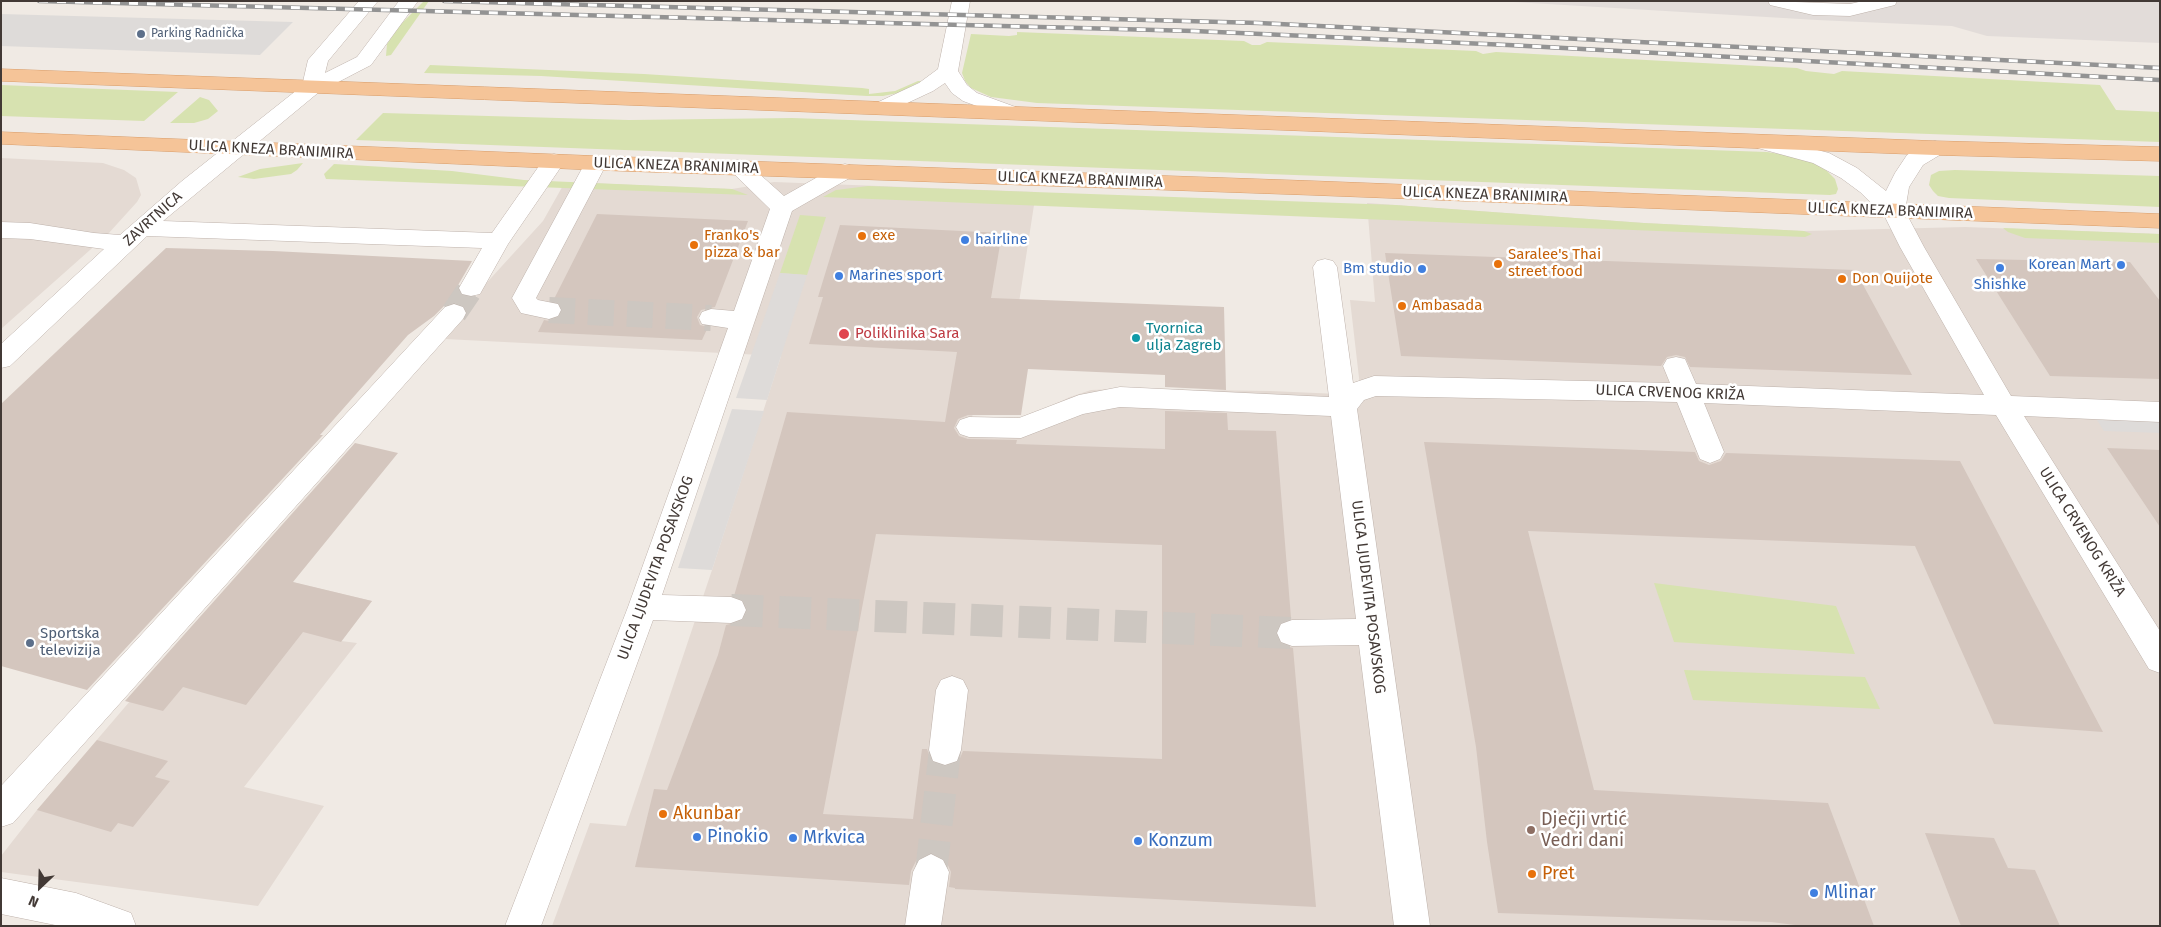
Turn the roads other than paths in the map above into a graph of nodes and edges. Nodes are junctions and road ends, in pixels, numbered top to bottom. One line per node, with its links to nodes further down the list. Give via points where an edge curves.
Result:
1 (369, 1): 8 (street, via 318,60)
2 (409, 1): 8 (street, ZAVRTNICA, via 364,61)
3 (961, 1): 6 (street)
4 (1777, 1): 5 (street, via 1814,9 1850,10)
5 (1888, 1)
6 (948, 71): 9 (street, via 926,87); 10 (street, via 959,90 970,97)
7 (1, 75): 8 (main road)
8 (312, 88): 9 (main road); 13 (street, ZAVRTNICA)
9 (881, 108): 10 (main road)
10 (1014, 113): 12 (main road)
11 (1, 138): 13 (main road, ULICA KNEZA BRANIMIRA)
12 (1762, 142): 14 (main road); 21 (street, ULICA CRVENOG KRIŽA, via 1821,158 1868,186)
13 (237, 148): 16 (main road, ULICA KNEZA BRANIMIRA); 24 (street, ZAVRTNICA)
14 (1936, 148): 15 (main road); 21 (street, via 1915,160 1906,173 1898,188)
15 (2160, 154)
16 (554, 161): 17 (main road, ULICA KNEZA BRANIMIRA); 25 (street)
17 (596, 163): 18 (main road, ULICA KNEZA BRANIMIRA); 28 (street, via 524,298 530,307)
18 (738, 167): 19 (main road, ULICA KNEZA BRANIMIRA); 20 (street)
19 (845, 171): 20 (street); 21 (main road, ULICA KNEZA BRANIMIRA)
20 (782, 207): 31 (street, ULICA LJUDEVITA POSAVSKOG)
21 (1894, 211): 22 (main road, ULICA KNEZA BRANIMIRA); 36 (street, ULICA CRVENOG KRIŽA)
22 (2160, 221)
23 (1, 230): 24 (street, via 94,241)
24 (133, 236): 25 (street); 32 (street, ZAVRTNICA)
25 (498, 241): 27 (street)
26 (1325, 267): 35 (street, ULICA LJUDEVITA POSAVSKOG)
27 (471, 288)
28 (548, 310)
29 (454, 314): 47 (street)
30 (711, 318): 31 (street)
31 (744, 320): 40 (street, ULICA LJUDEVITA POSAVSKOG)
32 (1, 359)
33 (1676, 366): 34 (street)
34 (1686, 393): 35 (street, ULICA CRVENOG KRIŽA, via 1374,386 1355,393); 36 (street, ULICA CRVENOG KRIŽA); 39 (street)
35 (1344, 406): 38 (street, via 1120,397 1079,405 1021,428); 42 (street, ULICA LJUDEVITA POSAVSKOG)
36 (2004, 407): 37 (street); 44 (street, ULICA CRVENOG KRIŽA)
37 (2160, 412)
38 (969, 428)
39 (1710, 452)
40 (643, 607): 41 (street); 51 (street, ULICA LJUDEVITA POSAVSKOG)
41 (730, 610)
42 (1373, 632): 43 (street); 53 (street, ULICA LJUDEVITA POSAVSKOG)
43 (1292, 633)
44 (2160, 659)
45 (952, 690): 46 (street)
46 (945, 750)
47 (1, 811)
48 (931, 872): 52 (street)
49 (1, 896): 50 (street, via 76,911)
50 (118, 926)
51 (523, 926)
52 (923, 926)
53 (1412, 926)

